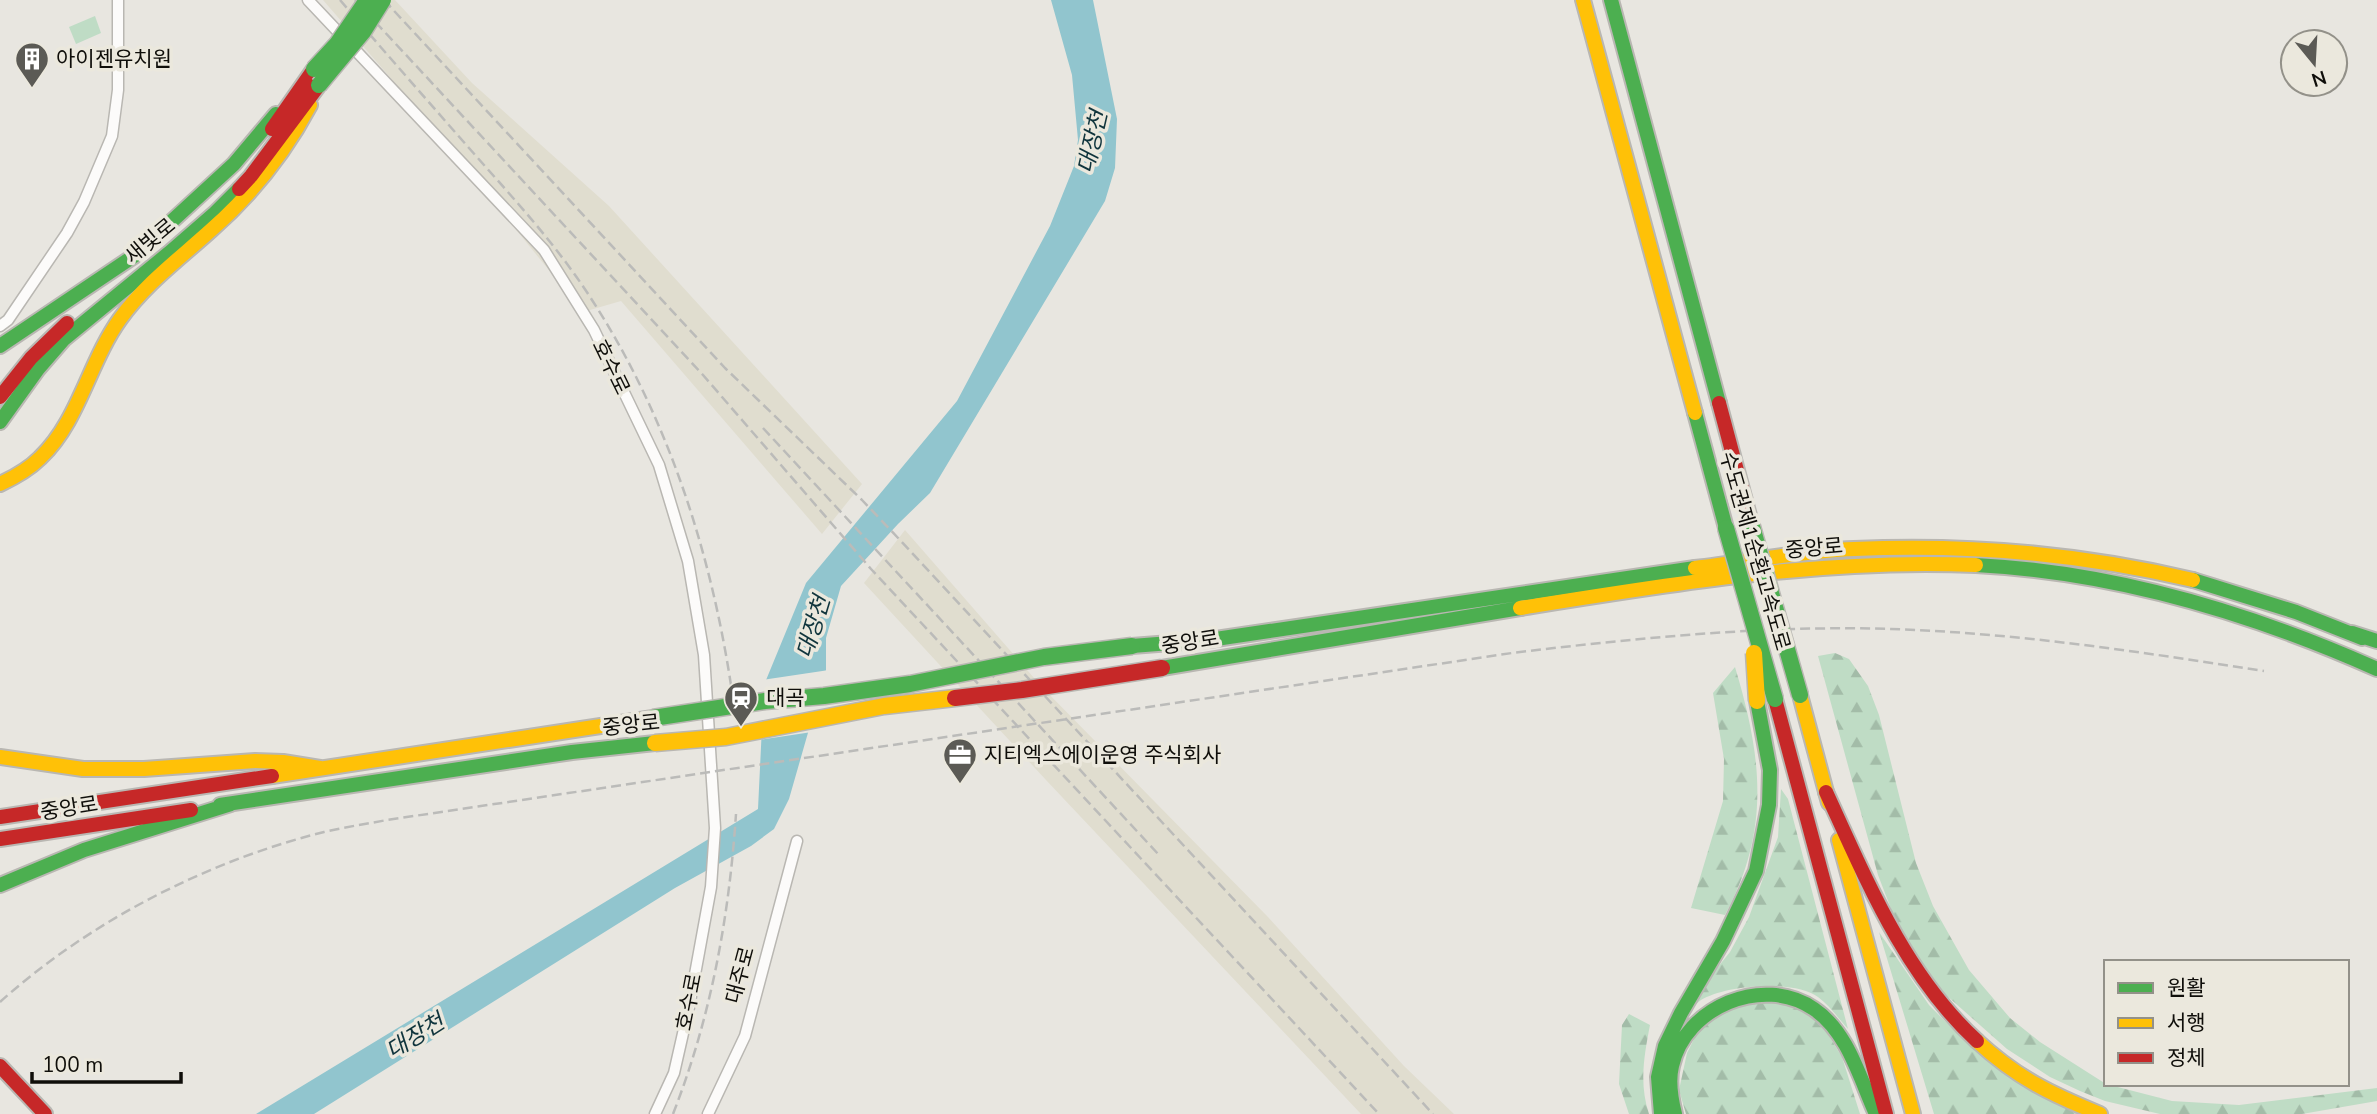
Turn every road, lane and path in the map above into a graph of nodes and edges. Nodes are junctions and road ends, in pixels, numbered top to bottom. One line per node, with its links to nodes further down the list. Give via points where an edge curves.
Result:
1 (118, 0): 11 (street, via 118,90 112,136 67,233)
2 (308, 0): 29 (street, 호수로, via 544,250 594,330 659,465 688,561 704,655 715,828 711,887 674,1073)
3 (358, 0): 9 (main road, bridge)
4 (367, 0): 9 (main road, bridge)
5 (374, 0): 10 (main road, bridge)
6 (383, 0): 10 (main road, bridge)
7 (1583, 0): 16 (main road, 수도권제1순환고속도로, bridge)
8 (1611, 0): 21 (main road, 수도권제1순환고속도로, bridge)
9 (314, 69): 12 (main road, via 234,164 144,248); 13 (main road, 새빛로, via 250,162 212,202 44,342)
10 (319, 85): 14 (main road, 새빛로, via 251,176 178,245 64,339); 15 (main road, via 301,124 259,181 132,303 106,340 59,439 22,473)
11 (0, 326)
12 (0, 346)
13 (0, 397)
14 (0, 422)
15 (0, 484)
16 (1751, 615): 31 (main road, bridge, via 1757,701 1770,770 1769,805 1756,871 1665,1046 1658,1077); 34 (main road, 수도권제1순환고속도로, bridge)
17 (2377, 643): 20 (main road, 중앙로, bridge, via 2199,581 2131,565 2005,551 1840,550 1209,640 1044,657 910,684 765,701)
18 (2377, 669): 22 (main road, 중앙로, bridge, via 2268,625 2106,582 1984,565 1800,569 1650,588 1060,685 884,706 726,737 558,754)
19 (0, 757): 20 (main road, via 83,769 255,761)
20 (320, 768): 23 (main road, 중앙로)
21 (1826, 792): 35 (main road, 수도권제1순환고속도로); 36 (main road, via 1889,925 1950,1016 2008,1068 2078,1107)
22 (231, 804): 24 (main road, 중앙로); 26 (main road, via 86,850)
23 (0, 817)
24 (0, 839)
25 (797, 841): 30 (street, 대주로, via 745,1036)
26 (0, 885)
27 (0, 1066): 28 (main road)
28 (45, 1114)
29 (655, 1114)
30 (708, 1114)
31 (1661, 1114)
32 (1675, 1114): 33 (main road, via 1671,1074 1683,1040 1715,1007 1757,995 1799,1000 1831,1025)
33 (1876, 1114)
34 (1886, 1114)
35 (1913, 1114)
36 (2100, 1114)

